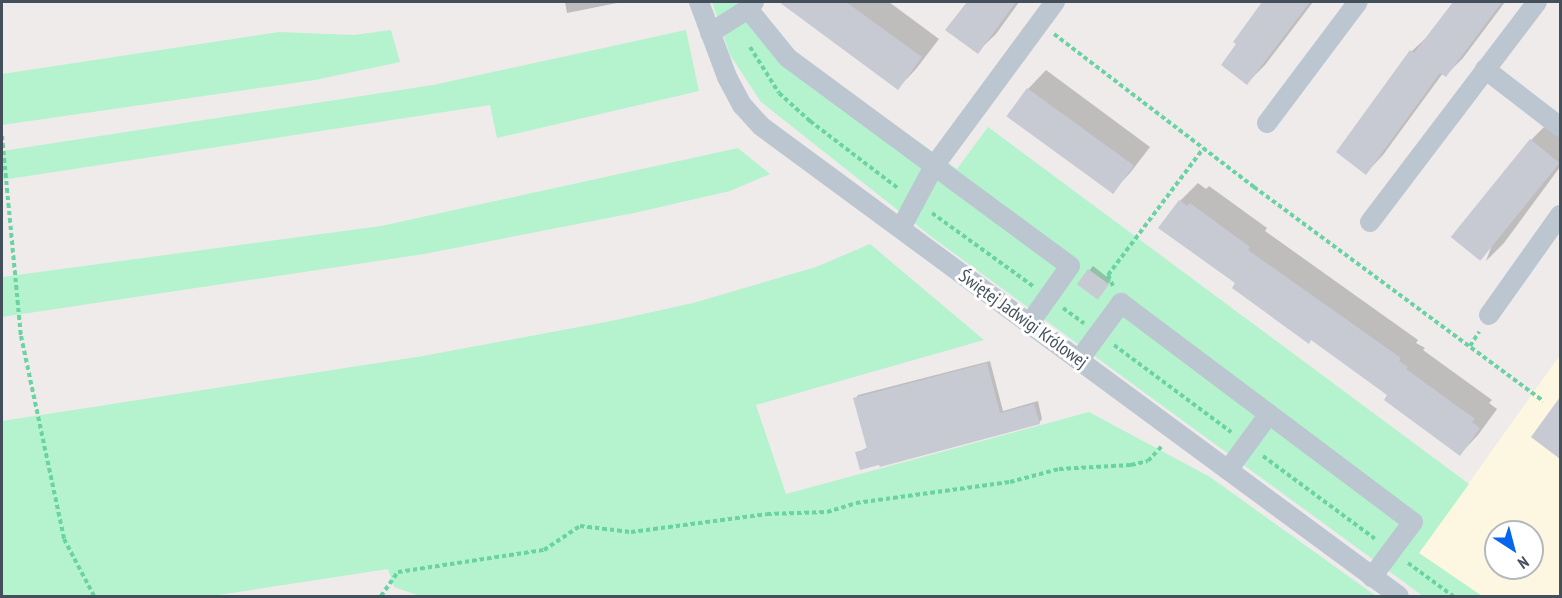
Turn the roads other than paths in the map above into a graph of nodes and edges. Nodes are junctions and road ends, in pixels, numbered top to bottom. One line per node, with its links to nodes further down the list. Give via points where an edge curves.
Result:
1 (699, 2): 6 (street, Świętej Jadwigi Królowej)
2 (1055, 2): 10 (street)
3 (1358, 2): 8 (street)
4 (1537, 2): 7 (street)
5 (746, 9): 6 (street); 10 (street, via 788,58)
6 (710, 33): 13 (street, Świętej Jadwigi Królowej, via 742,105 761,126)
7 (1485, 69): 9 (street); 12 (street)
8 (1267, 123)
9 (1560, 127)
10 (934, 166): 13 (street); 15 (street, via 1070,266)
11 (1560, 215): 14 (street)
12 (1370, 222)
13 (901, 228): 15 (street, Świętej Jadwigi Królowej)
14 (1489, 315)
15 (1029, 324): 16 (street, Świętej Jadwigi Królowej)
16 (1079, 360): 17 (street, via 1121,303); 18 (street, Świętej Jadwigi Królowej)
17 (1269, 414): 18 (street); 19 (street, via 1413,522)
18 (1228, 470): 19 (street, Świętej Jadwigi Królowej)
19 (1372, 577): 20 (street, Świętej Jadwigi Królowej)
20 (1398, 597)

